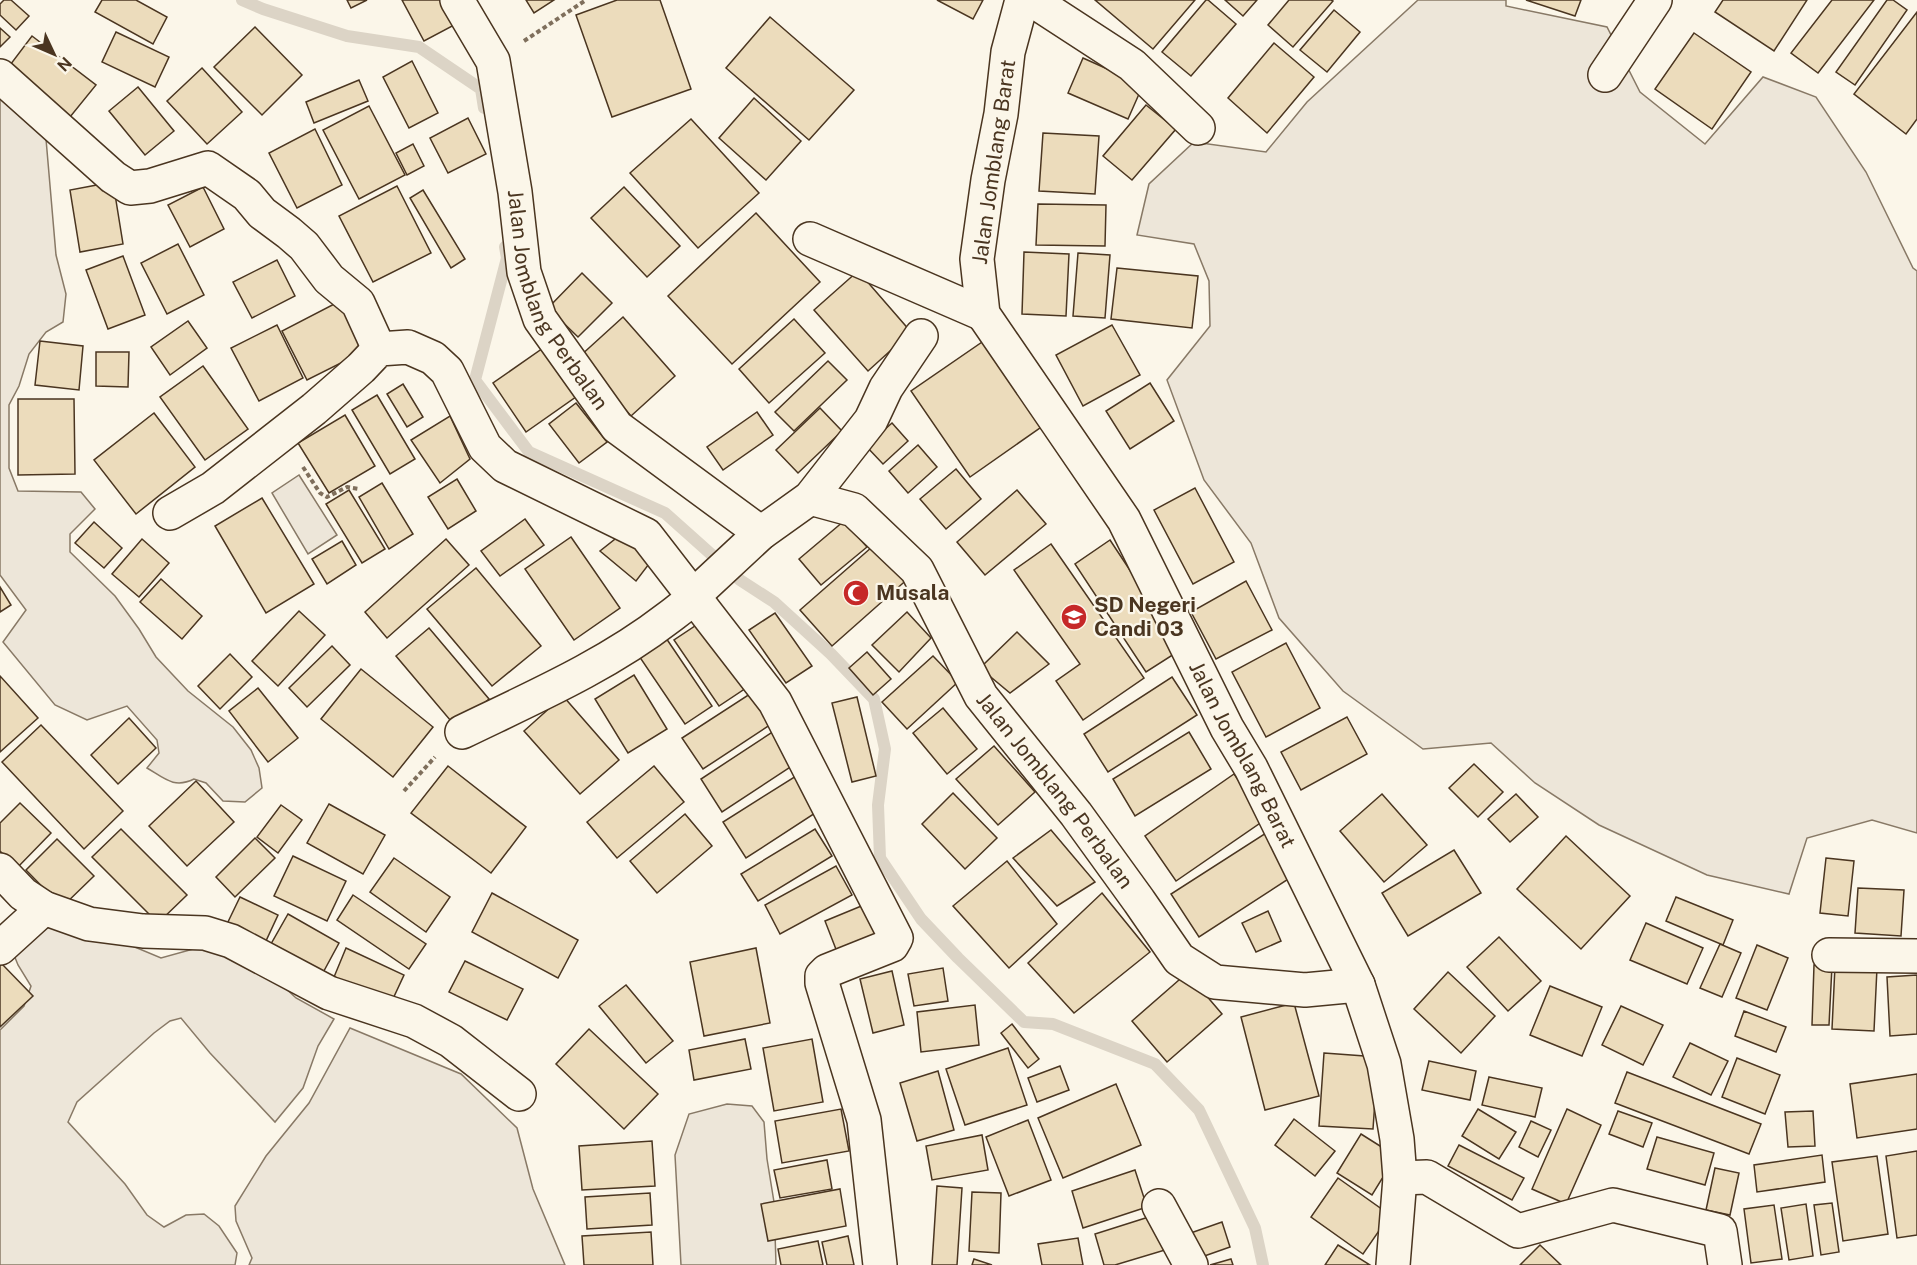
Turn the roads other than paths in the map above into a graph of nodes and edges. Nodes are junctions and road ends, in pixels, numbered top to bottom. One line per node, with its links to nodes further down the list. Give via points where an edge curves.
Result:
1 (457, 0): 14 (street, Jalan Jomblang Perbalan, via 493,61 524,272 540,319 616,427)
2 (1022, 0): 9 (street, Jalan Jomblang Barat, via 1008,52 977,259)
3 (1032, 0): 7 (street, via 1132,65)
4 (1655, 0): 5 (street)
5 (1605, 75)
6 (0, 76): 11 (street, via 130,189 208,168 247,195 262,213 304,246 329,279 358,303)
7 (1198, 128)
8 (810, 239): 9 (street)
9 (983, 314): 22 (street, Jalan Jomblang Barat, via 1124,520)
10 (921, 336): 12 (street, via 886,388 871,420)
11 (379, 349): 13 (street, via 314,409 213,488); 15 (street, via 408,347 433,358 447,371 485,447 505,466 646,535)
12 (810, 498): 14 (street); 22 (street, Jalan Jomblang Perbalan, via 854,510 917,570 981,696 1076,814 1179,959 1215,982 1305,990)
13 (170, 513)
14 (749, 544): 15 (street)
15 (703, 588): 16 (street, via 645,636 566,682); 26 (street, via 775,702 896,938 892,945 822,976 864,1120)
16 (462, 732)
17 (0, 870): 18 (street)
18 (34, 901): 19 (street); 23 (street, via 89,924 143,932 205,933 231,941 329,993 414,1021 451,1041)
19 (0, 948)
20 (1829, 955): 21 (street)
21 (1917, 956)
22 (1358, 985): 24 (street, Jalan Jomblang Barat, via 1384,1064)
23 (519, 1094)
24 (1400, 1178): 28 (street, Jalan Jomblang Barat); 29 (street, via 1427,1178 1518,1232 1613,1205 1720,1231)
25 (1159, 1206): 27 (street)
26 (880, 1265)
27 (1191, 1265)
28 (1393, 1265)
29 (1725, 1265)

